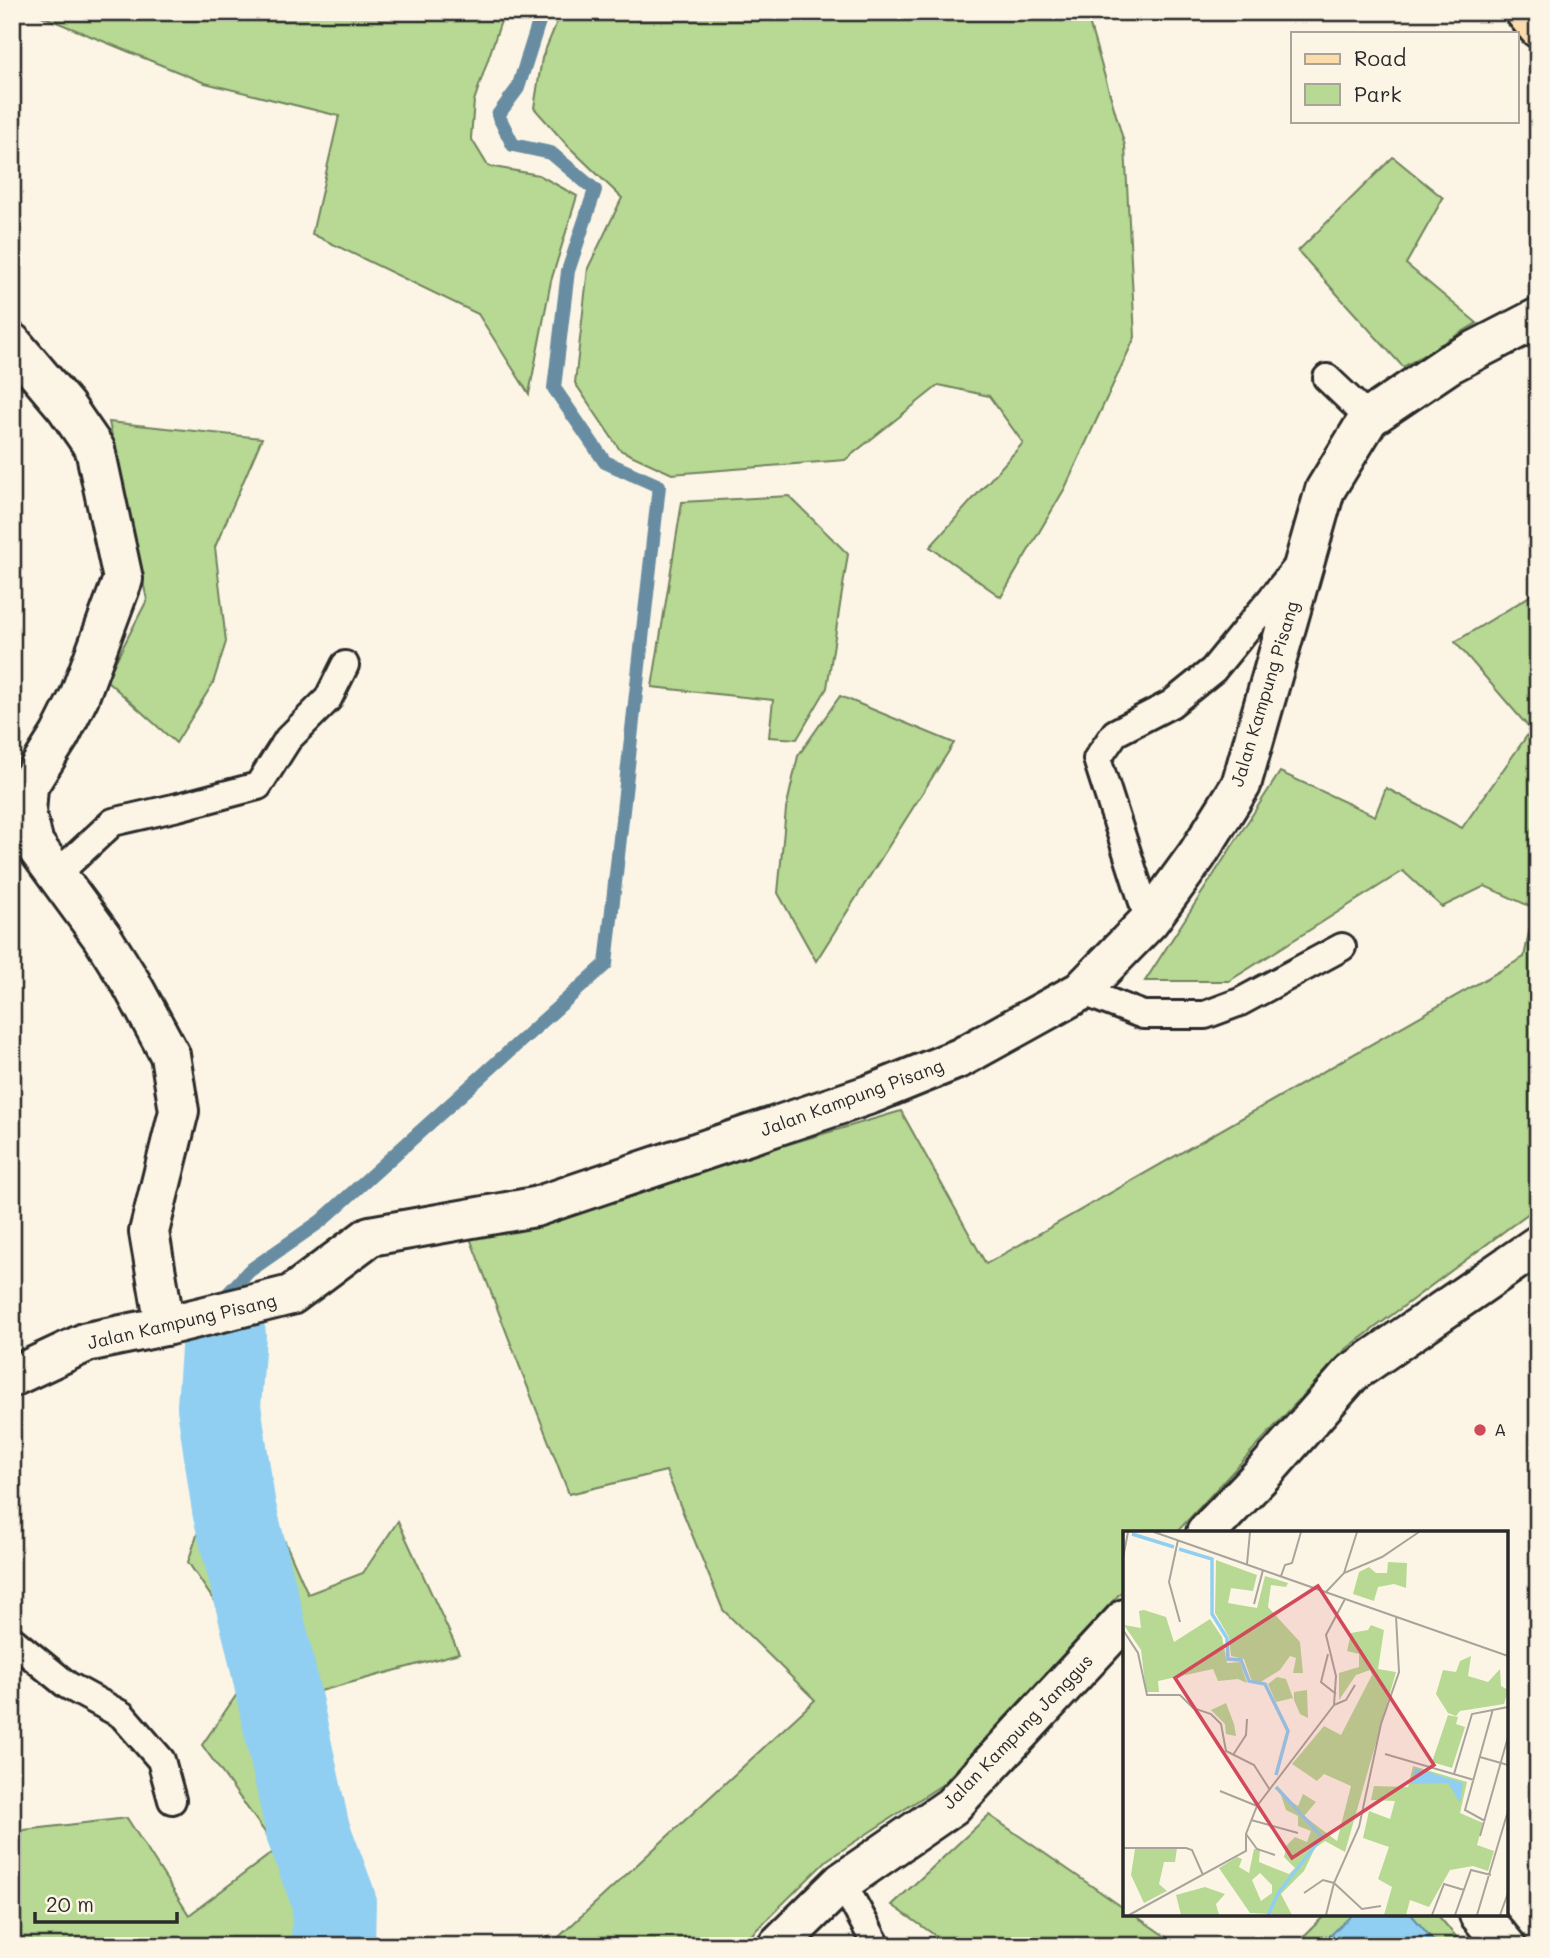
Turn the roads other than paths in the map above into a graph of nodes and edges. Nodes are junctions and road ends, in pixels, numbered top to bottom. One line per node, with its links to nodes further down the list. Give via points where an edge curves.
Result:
1 (1525, 12): 2 (main road)
2 (1538, 28)
3 (1538, 318): 6 (street, Jalan Kampung Pisang, via 1449,364)
4 (12, 342): 9 (street, via 95,449 123,579 79,696 28,786 26,813 34,844)
5 (1327, 377): 6 (lane)
6 (1369, 418): 7 (street, Jalan Kampung Pisang, via 1325,489)
7 (1304, 559): 10 (street, Jalan Kampung Pisang, via 1241,785); 10 (lane, via 1213,670 1171,704 1115,733 1097,759)
8 (345, 665): 9 (lane, via 328,699 288,738 258,786 113,822)
9 (57, 874): 14 (street, via 131,983 170,1055 180,1111 149,1232)
10 (1149, 921): 12 (street, Jalan Kampung Pisang)
11 (1342, 947): 12 (lane, via 1240,1002 1205,1015 1143,1015)
12 (1081, 991): 14 (street, Jalan Kampung Pisang, via 960,1058 871,1094 535,1207 370,1236 290,1296)
13 (1538, 1245): 16 (street, via 1352,1373)
14 (165, 1326): 15 (street, Jalan Kampung Pisang, via 87,1342)
15 (12, 1377)
16 (1208, 1531)
17 (1123, 1621): 20 (street, Jalan Kampung Janggus, via 952,1806)
18 (12, 1640): 19 (lane, via 67,1685 122,1715 161,1759)
19 (172, 1800)
20 (842, 1882): 22 (street, Jalan Kampung Janggus); 23 (lane)
21 (1481, 1916): 24 (street)
22 (777, 1946)
23 (877, 1946)
24 (1506, 1946)

